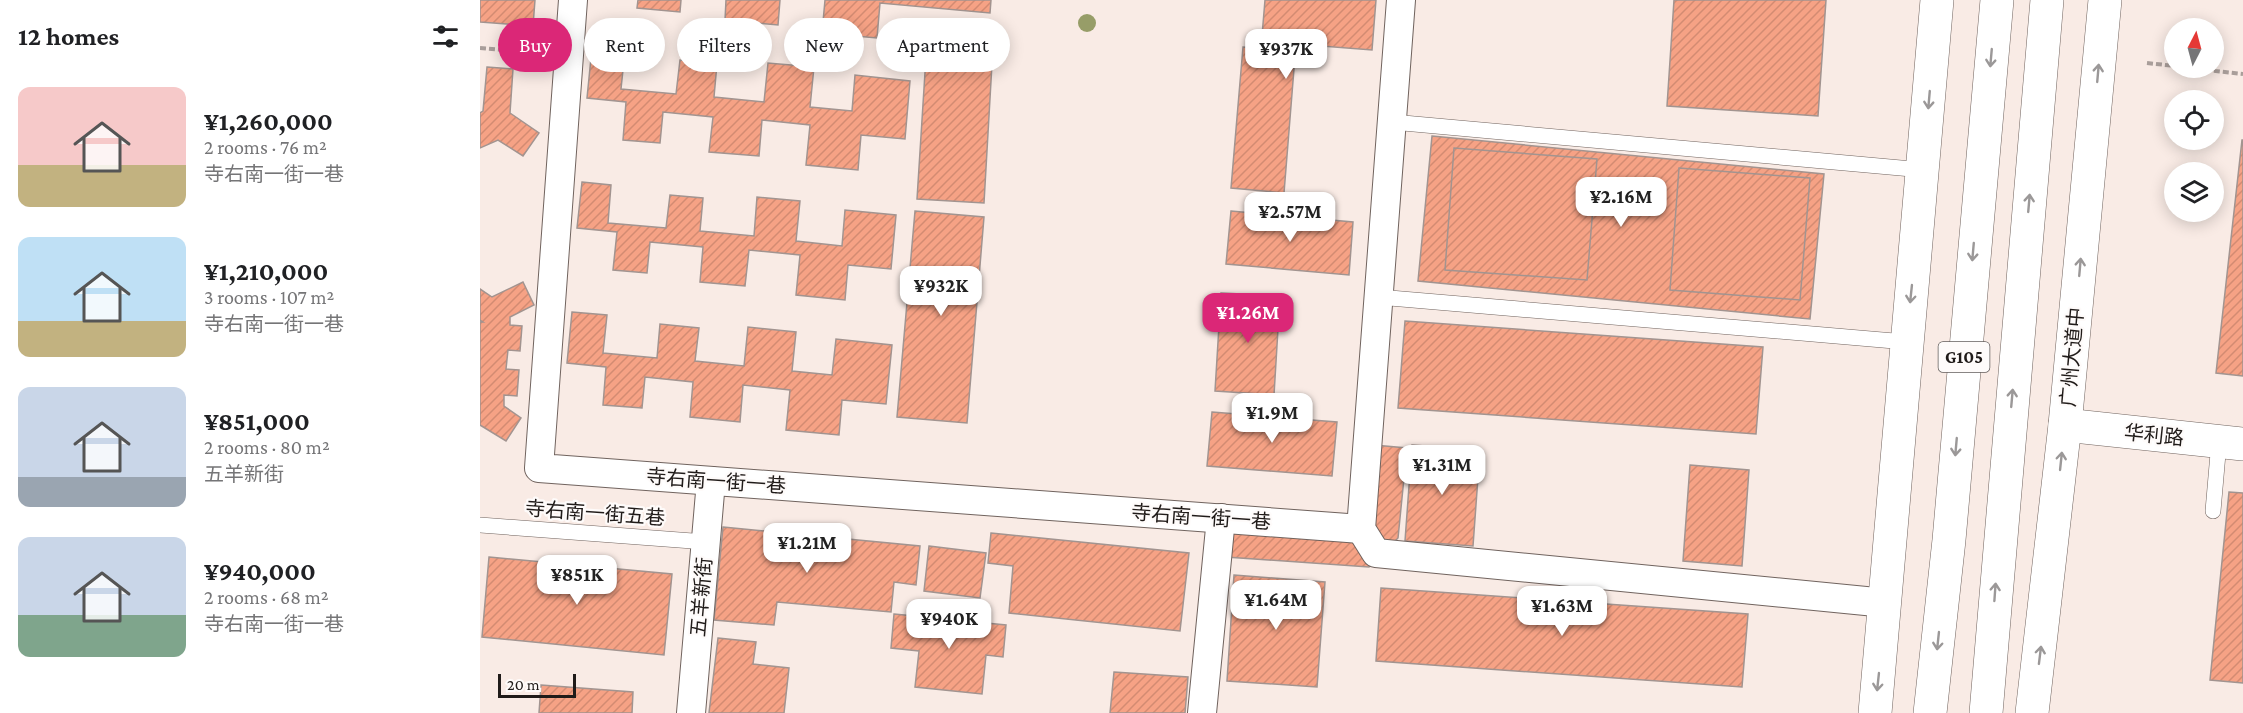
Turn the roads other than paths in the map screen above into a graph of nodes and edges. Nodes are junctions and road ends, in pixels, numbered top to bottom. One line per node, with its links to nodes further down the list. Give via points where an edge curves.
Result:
1 (573, 0): 13 (street, 寺右南一街一巷, via 539,468)
2 (1401, 0): 7 (street)
3 (1937, 0): 8 (main road, one-way to 8)
4 (1997, 0): 23 (main road, G105, one-way to 23)
5 (2048, 0): 24 (main road, G105, one-way to 5)
6 (2105, 0): 11 (main road, 广州大道中, one-way to 6)
7 (1392, 122): 8 (lane); 9 (street)
8 (1923, 170): 10 (main road, one-way to 10)
9 (1378, 297): 10 (lane); 17 (street)
10 (1906, 342): 19 (main road)
11 (2065, 425): 12 (main road, 华利路); 25 (main road, 广州大道中, one-way to 11)
12 (2231, 443): 14 (lane)
13 (711, 481): 15 (street, 寺右南一街一巷); 18 (street, 五羊新街)
14 (2213, 511)
15 (1221, 518): 17 (street, 寺右南一街一巷); 21 (street)
16 (480, 525): 18 (lane, 寺右南一街五巷)
17 (1360, 529): 19 (street, via 1376,553)
18 (706, 542): 20 (street, 五羊新街)
19 (1886, 603): 22 (main road, one-way to 22)
20 (691, 713)
21 (1202, 713)
22 (1875, 713)
23 (1930, 713)
24 (1986, 713)
25 (2032, 713)

